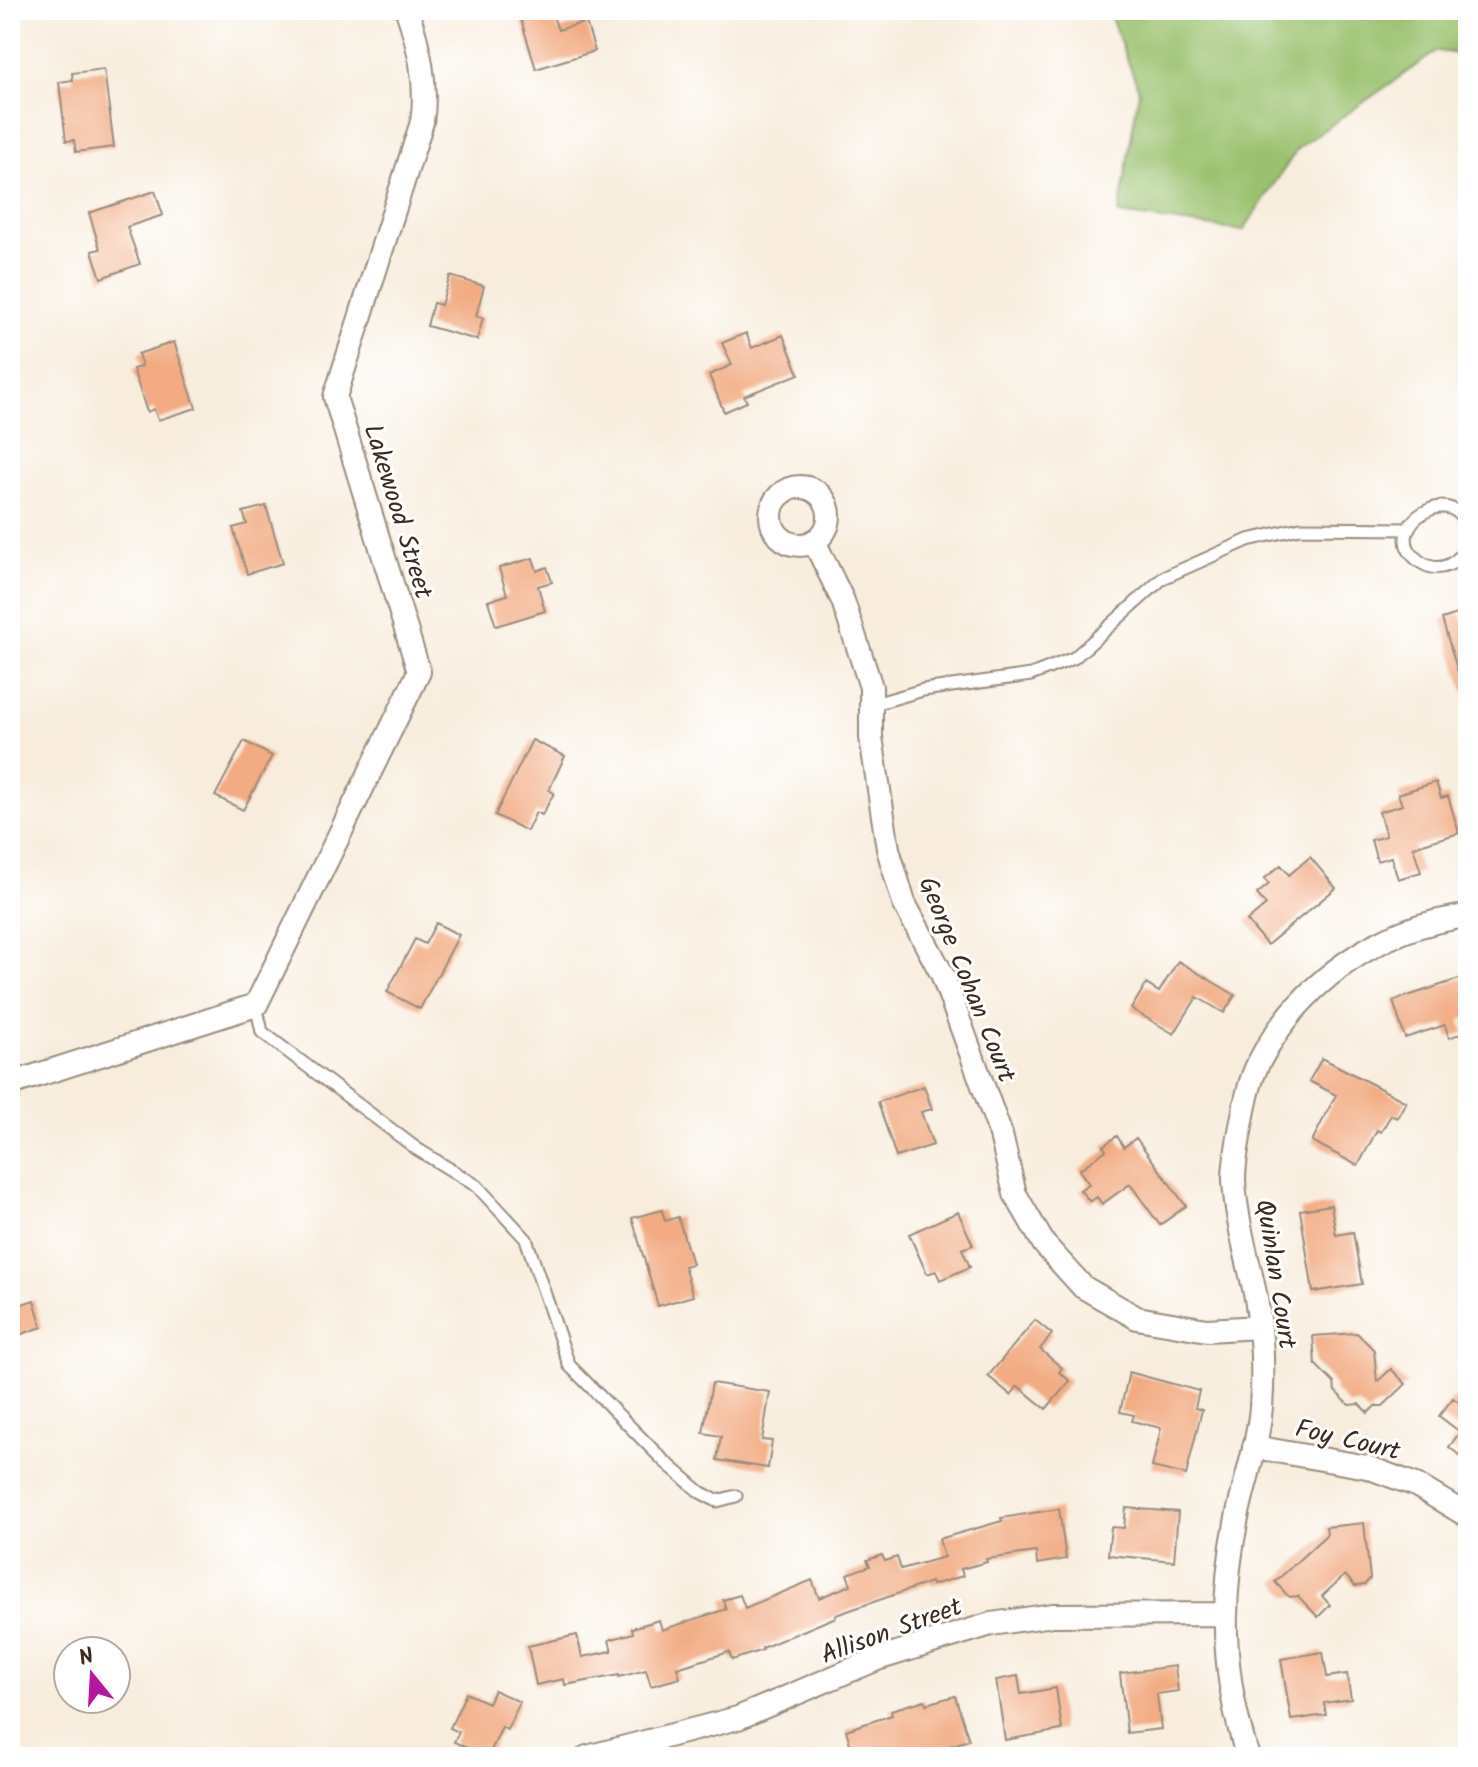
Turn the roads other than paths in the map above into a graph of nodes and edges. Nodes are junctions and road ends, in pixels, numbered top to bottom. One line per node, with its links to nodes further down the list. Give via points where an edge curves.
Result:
1 (407, 10): 7 (street, Lakewood Street, via 425,90 422,122 335,397 419,672)
2 (1409, 529): 3 (lane, via 1420,513 1439,507 1464,521); 3 (lane, via 1410,549 1433,567 1460,558); 5 (lane, via 1300,528 1248,540 1163,578 1074,658 1031,675 923,690)
3 (1468, 538)
4 (814, 541): 5 (street, George Cohan Court, via 843,601 871,687)
5 (871, 705): 9 (street, George Cohan Court, via 888,849 904,903 942,974 1001,1135 1015,1194 1044,1244 1083,1287 1137,1318 1207,1330)
6 (1468, 916): 9 (street, Quinlan Court, via 1422,926 1357,954 1291,1011 1258,1064 1245,1105 1234,1178)
7 (256, 1005): 8 (street); 11 (lane, via 262,1032 417,1149 477,1186 526,1239 569,1365 700,1492 717,1501)
8 (10, 1084)
9 (1260, 1327): 10 (street, Quinlan Court, via 1263,1368)
10 (1254, 1447): 12 (street, Foy Court, via 1367,1467 1416,1485); 13 (street, Quinlan Court, via 1229,1562)
11 (736, 1496)
12 (1468, 1516)
13 (1224, 1614): 14 (street, Allison Street, via 1053,1615 991,1624 877,1659 738,1718); 15 (street, Quinlan Court, via 1233,1701)
14 (587, 1757)
15 (1248, 1757)

